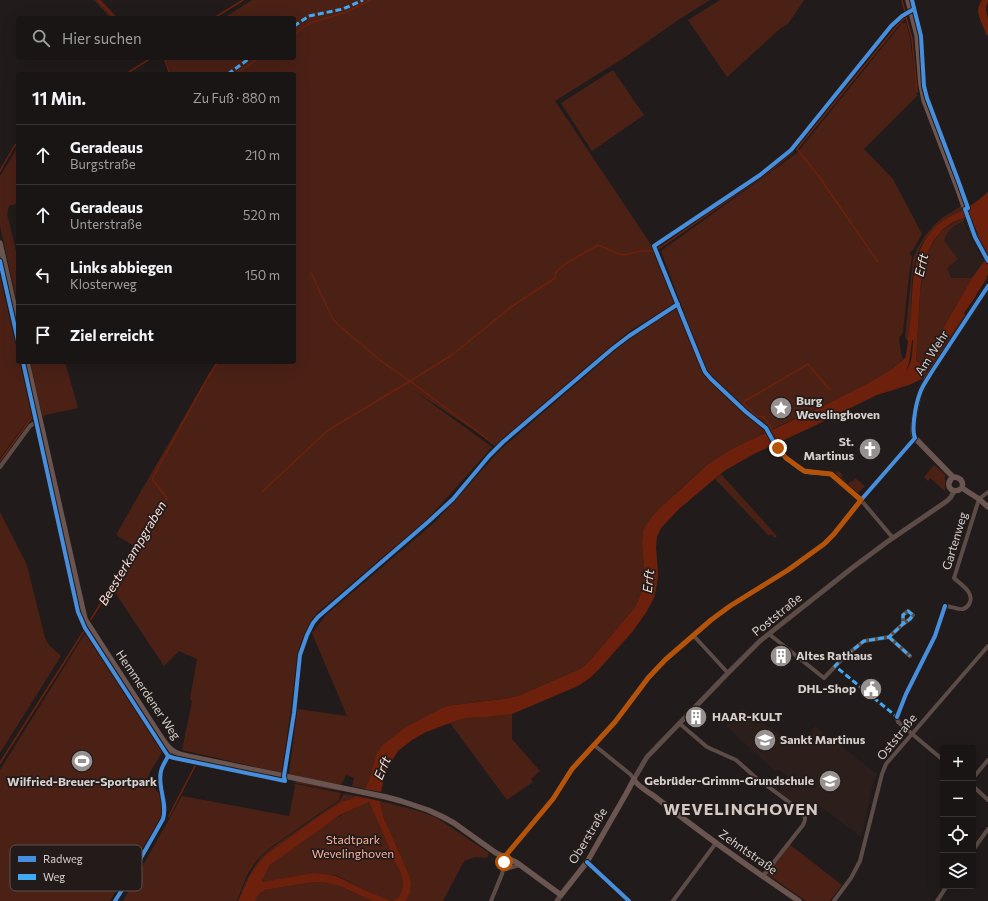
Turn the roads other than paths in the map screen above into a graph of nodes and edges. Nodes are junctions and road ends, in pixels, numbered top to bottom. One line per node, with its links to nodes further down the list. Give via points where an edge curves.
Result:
1 (908, 0): 3 (main road, via 918,37 923,97 974,235)
2 (0, 242): 5 (main road)
3 (988, 262)
4 (988, 286): 8 (main road, Am Wehr, via 922,387 913,428)
5 (16, 314)
6 (27, 364): 7 (main road, Hemmerdener Weg)
7 (40, 419): 10 (street, via 29,428); 31 (main road, Hemmerdener Weg, via 85,620)
8 (915, 438): 11 (main road); 16 (street)
9 (778, 448): 16 (street, via 786,458 804,471 831,474)
10 (0, 467)
11 (953, 477): 12 (main road, via 962,480); 13 (main road, via 949,485)
12 (962, 488): 13 (main road); 15 (main road)
13 (954, 491): 18 (street, Poststraße, via 945,503)
14 (988, 492): 15 (street)
15 (978, 499): 17 (main road); 19 (street, Gartenweg, via 954,578 969,593 970,601 963,609)
16 (861, 500): 18 (street); 22 (street, via 824,544)
17 (988, 507)
18 (893, 538): 21 (street, Poststraße)
19 (945, 606)
20 (903, 624): 23 (street)
21 (769, 634): 23 (street, via 824,678 864,641); 26 (street, Poststraße)
22 (693, 635): 26 (street); 30 (street, via 649,677)
23 (889, 637): 25 (street)
24 (988, 646): 29 (street, Oststraße)
25 (910, 656)
26 (728, 673): 28 (street, Poststraße)
27 (897, 717): 29 (street, via 898,722)
28 (679, 723): 35 (street, Poststraße, via 646,757); 45 (street, via 707,747 738,762 804,815 803,825)
29 (912, 734): 32 (street); 52 (street, Oststraße, via 885,766 860,861 852,878)
30 (594, 745): 35 (street, Zehntstraße); 42 (street, via 572,769 553,799)
31 (171, 750): 41 (street, via 161,771 164,816); 42 (main road, Hemmerdener Weg, via 188,756 386,797 421,807 443,817)
32 (940, 757)
33 (988, 760): 34 (street)
34 (976, 774)
35 (634, 779): 39 (main road, Zehntstraße); 47 (main road, Oberstraße, via 587,862)
36 (976, 789): 37 (street)
37 (988, 800)
38 (988, 828): 40 (street)
39 (716, 843): 45 (main road, Zehntstraße); 50 (street)
40 (976, 846)
41 (142, 856)
42 (505, 858): 43 (main road, Hemmerdener Weg); 44 (street)
43 (520, 865): 44 (street); 47 (main road, Hemmerdener Weg)
44 (503, 870): 48 (street)
45 (763, 876): 51 (main road, Zehntstraße)
46 (945, 889): 53 (street)
47 (561, 895): 49 (street, Oberstraße)
48 (491, 901)
49 (557, 901)
50 (673, 901)
51 (799, 901)
52 (834, 901)
53 (937, 901)

